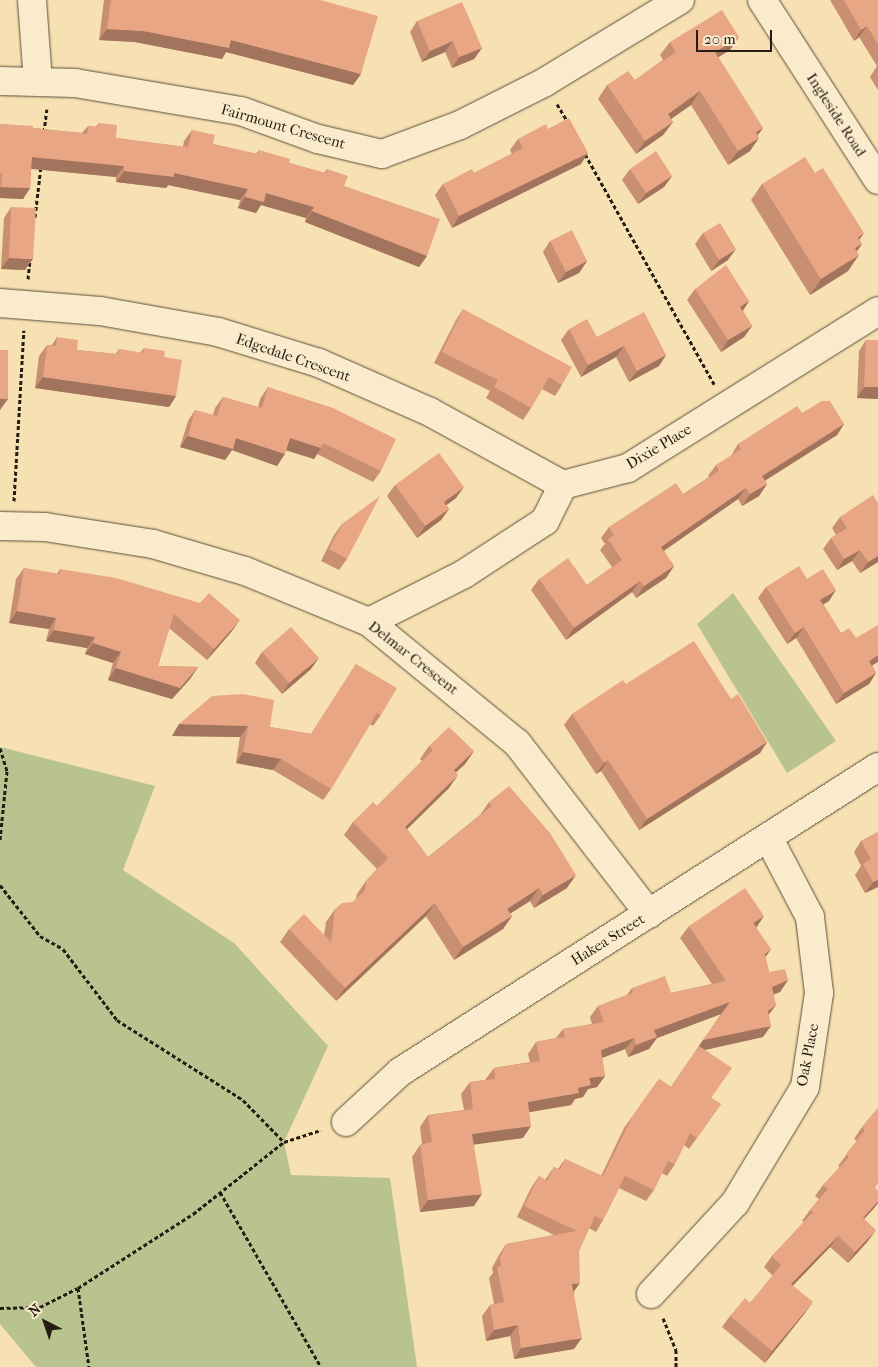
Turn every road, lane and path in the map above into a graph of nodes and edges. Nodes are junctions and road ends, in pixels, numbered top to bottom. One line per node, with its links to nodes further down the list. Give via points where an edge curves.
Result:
1 (32, 0): 5 (street)
2 (680, 0): 6 (street, Fairmount Crescent)
3 (762, 0): 9 (street, Ingleside Road)
4 (0, 81): 5 (street, Fairmount Crescent)
5 (38, 82): 6 (street, Fairmount Crescent, via 75,83 241,111 318,139 382,154 460,125)
6 (545, 82): 7 (path)
7 (569, 125)
8 (583, 150): 12 (path)
9 (878, 180)
10 (0, 303): 13 (street, Edgedale Crescent, via 100,311 218,332 319,363 430,412)
11 (878, 311): 12 (street, Dixie Place)
12 (726, 407): 13 (street, Dixie Place, via 628,468)
13 (563, 485): 15 (street, via 545,521 464,574)
14 (0, 526): 15 (street, Delmar Crescent, via 45,527 153,544 245,571)
15 (369, 622): 21 (street, Delmar Crescent, via 518,744)
16 (0, 748): 19 (path, via 7,771)
17 (878, 767): 18 (street, Hakea Street)
18 (768, 837): 21 (street, Hakea Street); 26 (street, Oak Place, via 810,917 819,992 805,1087 735,1203)
19 (0, 840)
20 (0, 885): 23 (path, via 40,936 63,949 117,1020 243,1100)
21 (649, 914): 22 (street, Hakea Street, via 400,1072)
22 (346, 1122): 23 (path)
23 (284, 1142): 24 (path)
24 (220, 1192): 25 (path, via 193,1214); 30 (path)
25 (78, 1288): 27 (path, via 40,1307); 29 (path)
26 (651, 1294)
27 (0, 1308)
28 (664, 1320): 31 (path, via 676,1350)
29 (89, 1367)
30 (321, 1367)
31 (676, 1367)

